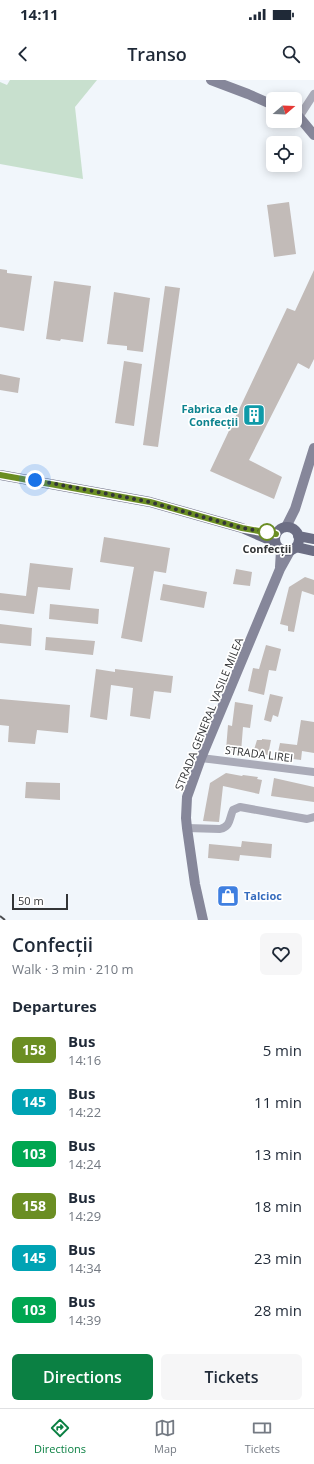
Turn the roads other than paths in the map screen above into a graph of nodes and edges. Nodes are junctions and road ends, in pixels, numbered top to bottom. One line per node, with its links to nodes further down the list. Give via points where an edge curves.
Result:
1 (211, 80): 3 (main road)
2 (314, 94): 4 (street)
3 (266, 102)
4 (302, 110)
5 (302, 122): 6 (main road)
6 (314, 135)
7 (314, 448): 9 (main road, via 295,509)
8 (0, 475): 10 (main road, via 150,502)
9 (292, 531): 10 (main road, via 282,528); 11 (main road); 12 (main road, via 298,544)
10 (275, 538): 12 (main road, via 276,545)
11 (314, 539)
12 (289, 550): 13 (main road); 14 (main road, STRADA GENERAL VASILE MILEA)
13 (314, 550)
14 (201, 758): 15 (street, STRADA LIREI); 17 (main road, STRADA GENERAL VASILE MILEA, via 187,797)
15 (314, 772)
16 (314, 817): 17 (street, via 307,819 240,807 232,810 230,821 225,828)
17 (187, 828): 18 (main road, STRADA GENERAL VASILE MILEA)
18 (202, 920)

